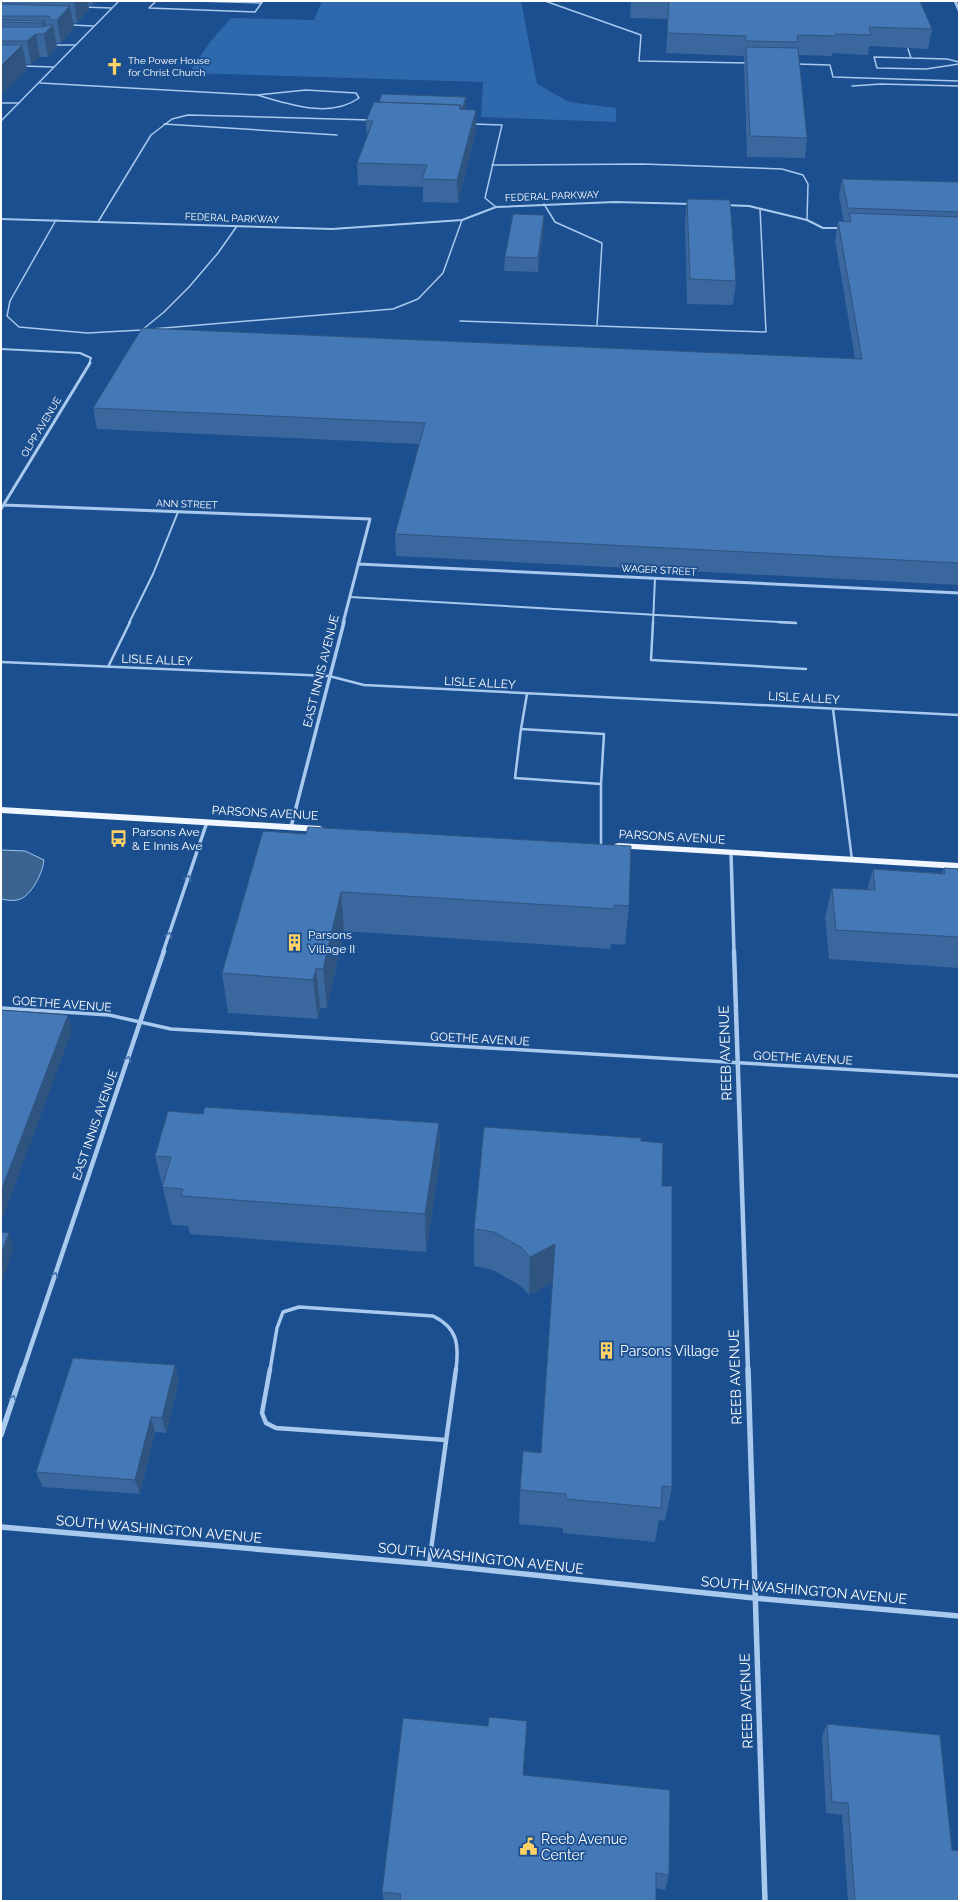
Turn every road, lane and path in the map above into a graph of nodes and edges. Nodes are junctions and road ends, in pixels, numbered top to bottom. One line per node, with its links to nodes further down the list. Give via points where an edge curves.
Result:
1 (119, 1): 8 (street)
2 (156, 1): 6 (lane, via 149,8 255,12)
3 (196, 1): 6 (lane)
4 (545, 1): 16 (lane, via 641,35 639,61)
5 (955, 1): 9 (street)
6 (262, 2)
7 (79, 7): 8 (street)
8 (112, 8): 11 (street)
9 (959, 10)
10 (70, 26): 11 (lane)
11 (94, 26): 13 (street)
12 (54, 41): 13 (lane, via 51,45)
13 (75, 45): 20 (street)
14 (908, 49): 15 (lane)
15 (911, 58): 17 (lane, via 947,59); 17 (lane, via 874,57 877,68 926,69)
16 (751, 63)
17 (959, 63)
18 (790, 64): 21 (lane, via 830,65 833,77)
19 (16, 66): 20 (lane)
20 (53, 67): 22 (street)
21 (959, 81)
22 (40, 83): 25 (lane); 27 (street)
23 (852, 86): 24 (lane)
24 (959, 86)
25 (257, 95): 25 (lane, via 333,90 356,93 359,98 354,104 322,108 296,106)
26 (1, 103): 27 (lane)
27 (19, 103): 29 (street)
28 (374, 120): 30 (lane, via 188,115)
29 (1, 121)
30 (164, 124): 32 (lane); 43 (lane, via 151,135 138,154)
31 (470, 124): 33 (lane, via 502,125)
32 (337, 135)
33 (492, 165): 37 (lane, via 485,198); 42 (lane, via 650,165 782,169 803,175 808,184)
34 (544, 204): 35 (street, FEDERAL PARKWAY); 37 (street, FEDERAL PARKWAY); 47 (lane, via 555,222 602,243)
35 (694, 204)
36 (718, 205): 38 (street)
37 (496, 207): 41 (street, FEDERAL PARKWAY)
38 (760, 209): 42 (street); 47 (lane, via 766,332)
39 (1, 218): 40 (street, FEDERAL PARKWAY)
40 (56, 220): 43 (street, FEDERAL PARKWAY); 48 (lane, via 10,301 7,316 19,327 87,333)
41 (462, 220): 44 (street, FEDERAL PARKWAY, via 332,229); 48 (lane, via 443,273 418,299 393,309)
42 (806, 220): 45 (street, via 824,228)
43 (98, 222): 44 (street, FEDERAL PARKWAY)
44 (237, 226): 48 (lane, via 189,288)
45 (847, 229)
46 (460, 322): 47 (lane)
47 (597, 326)
48 (142, 330)
49 (1, 349): 50 (street, OLPP AVENUE, via 80,353 91,358)
50 (4, 505): 51 (street, OLPP AVENUE); 52 (street, ANN STREET)
51 (1, 509)
52 (178, 512): 53 (street, ANN STREET); 61 (lane, via 153,574)
53 (370, 519): 54 (street, EAST INNIS AVENUE)
54 (358, 564): 55 (street, WAGER STREET); 57 (street, EAST INNIS AVENUE)
55 (655, 578): 56 (street, WAGER STREET); 58 (lane)
56 (959, 593)
57 (350, 597): 58 (lane); 63 (street, EAST INNIS AVENUE)
58 (652, 614): 59 (lane); 62 (lane, via 651,660)
59 (796, 623)
60 (1, 662): 61 (lane, LISLE ALLEY)
61 (108, 667): 63 (lane, LISLE ALLEY)
62 (806, 669)
63 (329, 676): 64 (lane, LISLE ALLEY, via 364,685); 71 (street, EAST INNIS AVENUE)
64 (528, 694): 65 (lane, LISLE ALLEY); 67 (lane)
65 (833, 709): 66 (lane, LISLE ALLEY); 75 (lane)
66 (959, 715)
67 (522, 729): 68 (lane, via 604,734); 68 (lane, via 515,778)
68 (601, 784): 73 (lane)
69 (1, 810): 70 (main road, PARSONS AVENUE)
70 (208, 822): 71 (main road, PARSONS AVENUE); 78 (street, EAST INNIS AVENUE, one-way to 70)
71 (291, 827): 72 (main road, PARSONS AVENUE)
72 (331, 829)
73 (597, 845): 74 (main road, PARSONS AVENUE)
74 (731, 853): 75 (main road, PARSONS AVENUE); 79 (street, REEB AVENUE)
75 (852, 860): 76 (main road, PARSONS AVENUE)
76 (959, 866)
77 (1, 1008): 78 (lane, GOETHE AVENUE, via 109,1015)
78 (140, 1022): 79 (lane, GOETHE AVENUE, via 171,1029); 81 (street, EAST INNIS AVENUE, one-way to 78)
79 (737, 1063): 80 (lane, GOETHE AVENUE); 85 (street, REEB AVENUE)
80 (959, 1076)
81 (1, 1435)
82 (446, 1440): 82 (lane, via 458,1354 455,1336 445,1322 433,1316 299,1307 283,1312 277,1328 262,1413 266,1423 276,1428); 84 (lane)
83 (1, 1527): 84 (street, SOUTH WASHINGTON AVENUE)
84 (429, 1564): 85 (street, SOUTH WASHINGTON AVENUE)
85 (754, 1598): 86 (street, SOUTH WASHINGTON AVENUE); 87 (street, REEB AVENUE)
86 (959, 1616)
87 (765, 1901)

